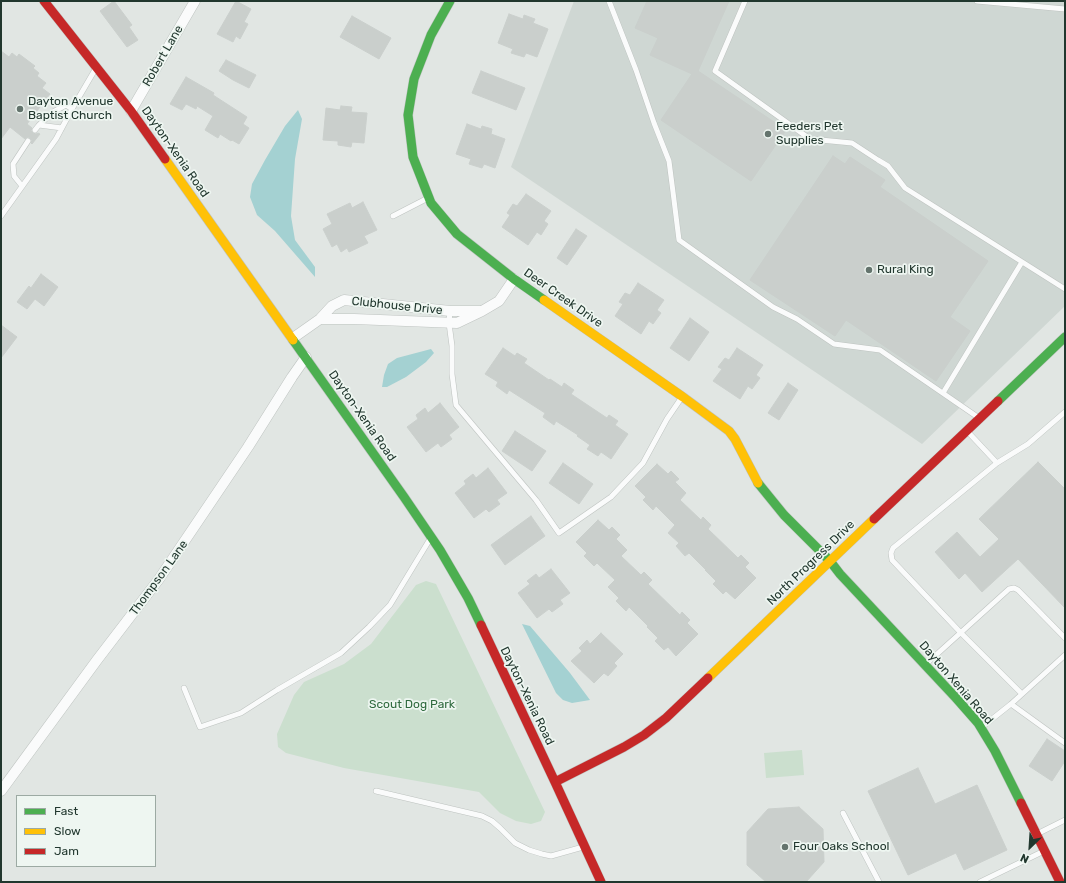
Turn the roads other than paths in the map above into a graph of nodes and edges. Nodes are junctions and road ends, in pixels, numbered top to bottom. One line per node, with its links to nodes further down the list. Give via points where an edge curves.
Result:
1 (44, 1): 9 (street, Dayton-Xenia Road)
2 (195, 1): 11 (street, Robert Lane)
3 (450, 1): 17 (street, Deer Creek Drive, via 431,35 414,79 408,115 413,157)
4 (609, 1): 30 (lane, via 669,161 679,240 773,307 797,319 834,344 880,350)
5 (745, 1): 20 (lane, via 715,70 810,139 852,144 888,166 905,188)
6 (977, 1): 7 (lane)
7 (1011, 2): 8 (lane)
8 (1065, 9)
9 (97, 67): 10 (lane); 11 (street, Dayton-Xenia Road)
10 (72, 109): 12 (lane, via 66,105 53,112); 13 (lane)
11 (131, 111): 28 (street, Dayton-Xenia Road)
12 (39, 126): 13 (lane); 14 (lane)
13 (62, 128): 16 (lane)
14 (35, 130)
15 (28, 141): 16 (lane, via 13,164 14,176)
16 (22, 186): 18 (lane)
17 (429, 197): 19 (lane); 21 (street, Deer Creek Drive, via 431,203 457,234)
18 (1, 216)
19 (393, 216)
20 (1022, 262): 22 (lane); 30 (lane)
21 (514, 279): 24 (street, Clubhouse Drive, via 499,301); 31 (street, Deer Creek Drive)
22 (1065, 289)
23 (450, 311): 24 (street, Clubhouse Drive); 25 (street, Clubhouse Drive, via 344,300 332,306); 26 (lane)
24 (482, 311): 26 (street, Clubhouse Drive, via 457,324)
25 (320, 319): 26 (street, Clubhouse Drive); 28 (street, Clubhouse Drive)
26 (449, 323): 31 (lane, via 456,405 536,500 559,533 611,497 643,463 667,419)
27 (1065, 337): 33 (street, North Progress Drive)
28 (293, 338): 29 (street, Dayton-Xenia Road)
29 (306, 357): 36 (street, Dayton-Xenia Road); 48 (street, Thompson Lane, via 163,573)
30 (943, 394): 33 (lane)
31 (683, 397): 37 (street, Deer Creek Drive, via 729,431 759,485 784,515)
32 (1065, 412): 35 (lane, via 1028,444)
33 (980, 419): 34 (street, North Progress Drive)
34 (967, 431): 35 (lane); 37 (street, North Progress Drive)
35 (997, 463): 38 (lane, via 893,548 891,553 892,560)
36 (431, 537): 42 (lane, via 390,605 341,653 242,713 200,727); 47 (street, Dayton-Xenia Road, via 468,598)
37 (830, 561): 41 (street, Dayton Xenia Road); 47 (street, North Progress Drive, via 666,718 624,747)
38 (961, 633): 39 (lane, via 1009,589 1014,588); 41 (lane); 43 (lane)
39 (1065, 638)
40 (1065, 655): 43 (lane)
41 (925, 665): 45 (street, Dayton Xenia Road)
42 (184, 688)
43 (1022, 694): 44 (lane)
44 (1011, 704): 45 (lane); 46 (lane)
45 (981, 728): 52 (street, Dayton Xenia Road)
46 (1065, 743)
47 (555, 782): 53 (street, Dayton-Xenia Road)
48 (1, 791)
49 (376, 791): 53 (lane, via 482,816 500,828 515,843 542,854 551,856)
50 (842, 813): 56 (lane)
51 (1065, 820): 52 (lane)
52 (1036, 834): 54 (street, Dayton Xenia Road)
53 (584, 846): 55 (street, Dayton-Xenia Road)
54 (1045, 851): 57 (lane); 58 (street, Dayton Xenia Road)
55 (601, 882)
56 (879, 882)
57 (980, 882)
58 (1060, 882)

